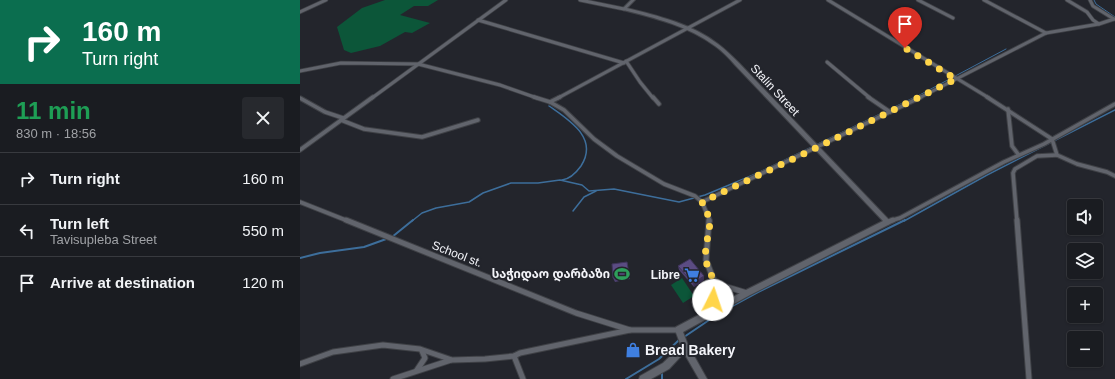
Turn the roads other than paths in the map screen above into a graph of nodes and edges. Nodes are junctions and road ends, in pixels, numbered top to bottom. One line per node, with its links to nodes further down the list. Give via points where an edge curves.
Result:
1 (326, 0): 13 (street)
2 (506, 0): 15 (street)
3 (580, 0): 12 (street)
4 (633, 0): 12 (street)
5 (732, 0): 11 (street)
6 (828, 0): 24 (street)
7 (918, 0): 14 (street)
8 (984, 0): 19 (street)
9 (1067, 0): 17 (street, via 1087,12)
10 (1090, 0): 16 (street, via 1093,6)
11 (738, 1): 18 (street)
12 (624, 9): 18 (street, Stalin Street, via 659,17)
13 (300, 12)
14 (953, 18)
15 (478, 20): 20 (street); 22 (street)
16 (1114, 20): 17 (street)
17 (1099, 24): 19 (street)
18 (688, 29): 20 (street); 34 (street, Stalin Street, via 715,43)
19 (1046, 33): 24 (street)
20 (625, 62): 26 (street); 27 (street)
21 (827, 62): 30 (street)
22 (418, 64): 23 (street, via 341,63); 26 (street, via 500,85); 31 (street)
23 (300, 72)
24 (956, 79): 29 (street); 30 (street)
25 (300, 98): 31 (street)
26 (550, 102): 40 (street, via 564,110 594,139 617,156 664,184 695,196)
27 (659, 104)
28 (1115, 104): 33 (street)
29 (1008, 110): 33 (street); 36 (street, via 1012,146)
30 (890, 112): 34 (street)
31 (342, 119): 32 (street, via 364,130 422,137); 35 (street)
32 (478, 120)
33 (1052, 139): 36 (street); 37 (street)
34 (816, 148): 40 (street); 41 (street, Stalin Street)
35 (300, 150)
36 (1018, 154): 41 (street, via 900,218)
37 (1057, 155): 38 (street); 57 (street, via 1037,156 1015,169 1013,173)
38 (1115, 176)
39 (300, 202): 45 (street, School st., via 576,313)
40 (702, 202): 42 (street, via 710,222 706,260)
41 (888, 222): 43 (street)
42 (714, 280): 43 (street, via 724,286); 44 (street, via 716,286 713,300)
43 (747, 292): 44 (street)
44 (701, 317): 46 (street)
45 (630, 330): 46 (street); 49 (street)
46 (679, 330): 47 (street)
47 (685, 347): 55 (street, via 666,366); 56 (street)
48 (420, 349): 50 (street); 51 (street, via 392,345 371,346 333,352); 52 (street, via 426,358)
49 (514, 356): 50 (street); 54 (street)
50 (452, 360): 52 (street)
51 (300, 364)
52 (415, 372): 53 (street)
53 (393, 379)
54 (522, 379)
55 (643, 379)
56 (703, 379)
57 (1029, 379)

